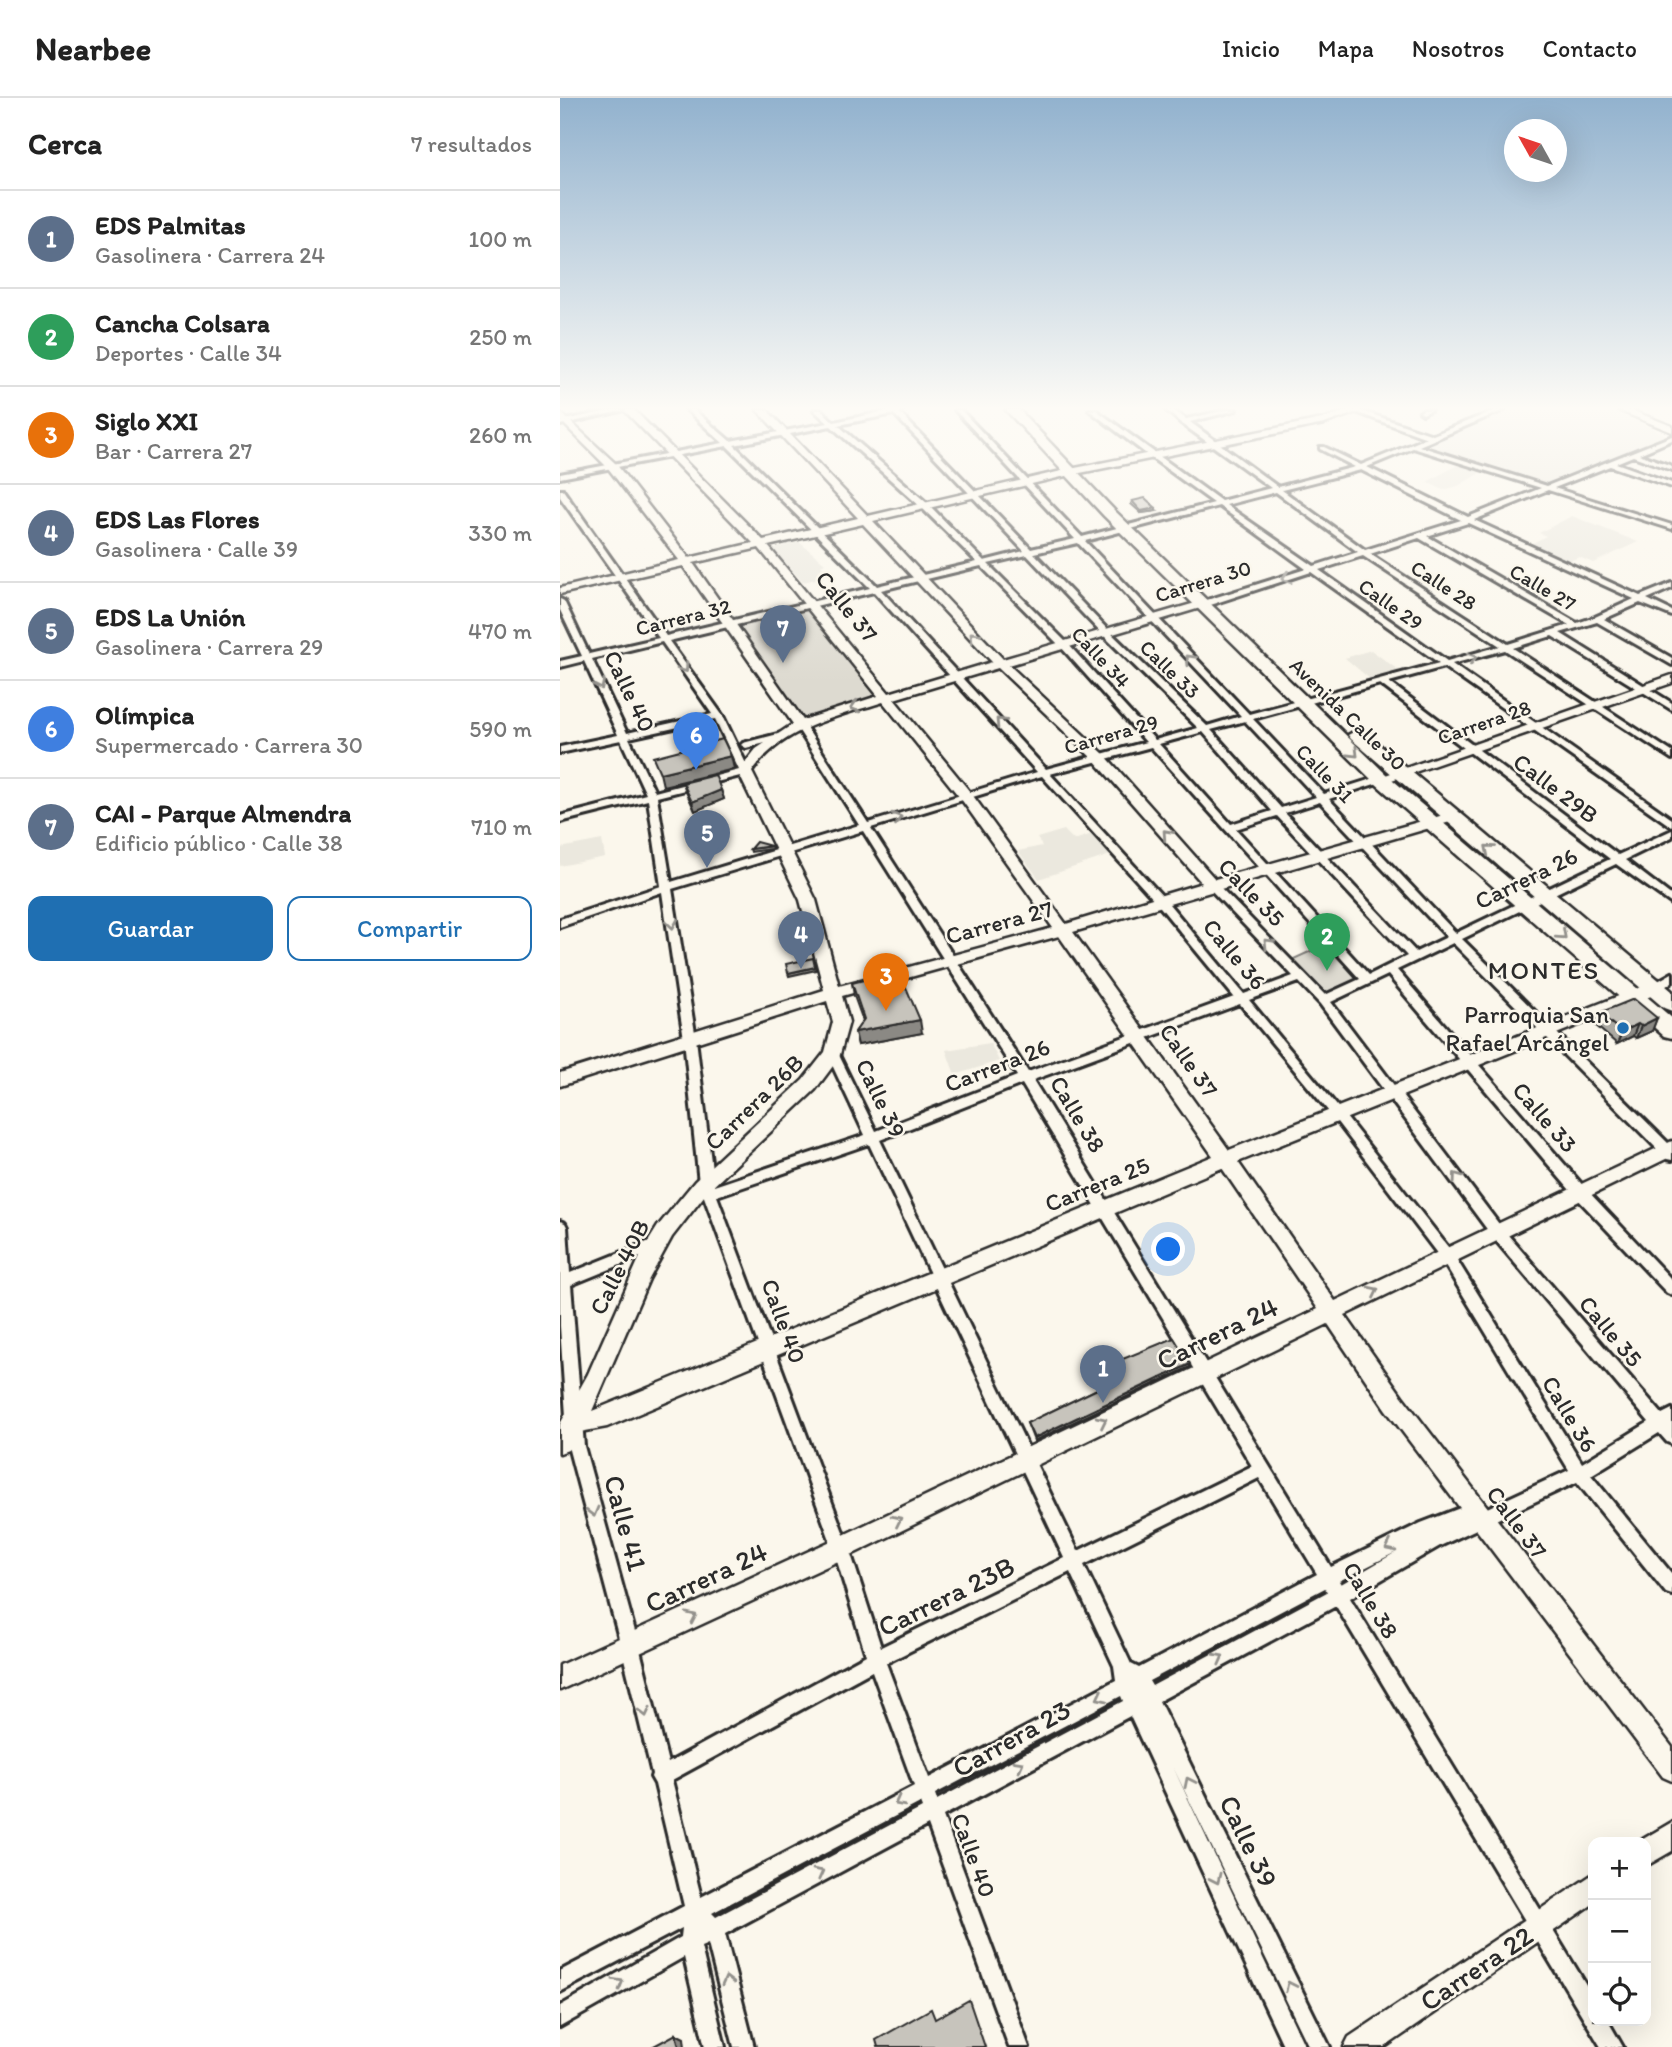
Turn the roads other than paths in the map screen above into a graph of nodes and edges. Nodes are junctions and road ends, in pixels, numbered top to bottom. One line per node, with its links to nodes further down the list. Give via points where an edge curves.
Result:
1 (566, 501): 32 (street, Calle 39)
2 (639, 501): 29 (street, Calle 38)
3 (720, 501): 26 (street, Calle 37)
4 (788, 501): 23 (street, Calle 36)
5 (851, 501): 19 (street, Calle 35)
6 (919, 501): 18 (street, Calle 34)
7 (946, 501): 18 (street)
8 (982, 501): 27 (street, Calle 33)
9 (1046, 501): 25 (street, Calle 31)
10 (1106, 501): 21 (highway, Avenida Calle 30)
11 (1215, 501): 17 (street, Calle 29)
12 (1237, 501): 17 (street, Carrera 32)
13 (1289, 501): 28 (street, Calle 28)
14 (1428, 501): 20 (street)
15 (1520, 501): 20 (street, Carrera 30)
16 (1590, 501): 22 (street)
17 (1221, 505): 21 (street, Carrera 32); 31 (street, Calle 29)
18 (925, 506): 19 (street); 30 (street, Calle 34)
19 (868, 519): 23 (street); 33 (street, Calle 35)
20 (1468, 520): 24 (street, Carrera 30); 38 (street)
21 (1131, 526): 25 (street, Carrera 32); 39 (highway, Avenida Calle 30)
22 (1672, 527)
23 (819, 531): 26 (street); 35 (street, Calle 36)
24 (1420, 535): 28 (street, Carrera 30); 45 (street, Calle 27)
25 (1080, 540): 27 (street, Carrera 32); 43 (street, Calle 31)
26 (762, 545): 29 (street); 40 (street, Calle 37)
27 (1030, 552): 30 (street, Carrera 32); 46 (street, Calle 33)
28 (1365, 554): 31 (street, Carrera 30); 50 (street, Calle 28)
29 (687, 563): 32 (street); 44 (street, Calle 38)
30 (983, 563): 33 (street, Carrera 32); 49 (street, Calle 34)
31 (1313, 570): 39 (street, Carrera 30, one-way to 39); 55 (street, Calle 29)
32 (621, 578): 36 (street); 48 (street, Calle 39)
33 (919, 578): 35 (street, Carrera 32); 54 (street, Calle 35, one-way to 33)
34 (1672, 585): 38 (street, Carrera 29)
35 (875, 588): 40 (street, Carrera 32); 56 (street, Calle 36)
36 (560, 590)
37 (560, 601): 51 (street, Calle 40)
38 (1643, 601): 41 (street); 42 (street, Carrera 29)
39 (1208, 602): 43 (street, Carrera 30); 61 (highway, Avenida Calle 30)
40 (811, 603): 44 (street, Carrera 32); 60 (street, Calle 37)
41 (1672, 614)
42 (1598, 618): 45 (street, Carrera 29); 52 (street)
43 (1152, 619): 46 (street, Carrera 30); 65 (street, Calle 31, one-way to 43)
44 (727, 624): 48 (street, Carrera 32); 66 (street, Calle 38)
45 (1576, 626): 47 (street, Carrera 29)
46 (1105, 633): 49 (street, Carrera 30); 68 (street, Calle 33)
47 (1553, 633): 50 (street, Carrera 29); 59 (street, Calle 27)
48 (664, 640): 51 (street, Carrera 32); 64 (street, Calle 39, one-way to 64)
49 (1064, 645): 54 (street, Carrera 30); 71 (street, Calle 34)
50 (1507, 648): 55 (street, Carrera 29, one-way to 50); 62 (street, Calle 28)
51 (587, 658): 53 (street, Carrera 32); 69 (street, Calle 40, one-way to 69)
52 (1672, 662)
53 (560, 664)
54 (1001, 664): 56 (street, Carrera 30); 76 (street, Calle 35)
55 (1447, 665): 58 (street, Carrera 29); 67 (street, Calle 29)
56 (958, 677): 60 (street, Carrera 30); 78 (street, Calle 36, one-way to 56)
57 (1672, 679): 59 (street, Carrera 28)
58 (1382, 681): 61 (street, Carrera 29); 73 (street, Calle 29B)
59 (1643, 689): 62 (street, Carrera 28); 63 (street, Calle 27)
60 (887, 698): 66 (street, Carrera 30, one-way to 66); 82 (street, Calle 37)
61 (1309, 700): 65 (street, Carrera 29); 79 (highway, Avenida Calle 30); 80 (highway, Avenida Calle 30, one-way to 80)
62 (1595, 706): 67 (street, Carrera 28); 75 (street, Calle 28)
63 (1672, 707)
64 (718, 716): 69 (street); 77 (street, Calle 39)
65 (1245, 717): 68 (street, Carrera 29); 83 (street, Calle 31)
66 (801, 726): 70 (street, Carrera 30); 89 (street, Calle 38)
67 (1535, 727): 73 (street, Carrera 28); 88 (street, Calle 29)
68 (1204, 728): 71 (street, Carrera 29); 84 (street, Calle 33)
69 (625, 736): 74 (street); 81 (street, Calle 40)
70 (782, 736): 72 (street, Carrera 30); 77 (street, Carrera 30, via 754,757)
71 (1154, 742): 76 (street, Carrera 29); 90 (street, Calle 34)
72 (746, 745)
73 (1469, 749): 79 (street, Carrera 28); 95 (street, Calle 29B)
74 (560, 750)
75 (1672, 756)
76 (1099, 757): 78 (street, Carrera 29); 97 (street, Calle 35, one-way to 76)
77 (745, 772): 81 (street); 93 (street, Calle 39)
78 (1046, 772): 82 (street, Carrera 29); 100 (street, Calle 36)
79 (1400, 773): 80 (street, Carrera 28); 85 (highway, Avenida Calle 30)
80 (1381, 779): 83 (street, Carrera 28); 87 (highway, Avenida Calle 30)
81 (652, 796): 86 (street); 98 (street, Calle 40)
82 (966, 796): 89 (street, Carrera 29, one-way to 82); 104 (street, Calle 37)
83 (1321, 798): 84 (street, Carrera 28); 92 (street, Calle 31)
84 (1277, 812): 90 (street, Carrera 28); 94 (street, Calle 33)
85 (1452, 817): 87 (street, Carrera 27); 99 (highway, Avenida Calle 30, one-way to 85)
86 (560, 819)
87 (1431, 824): 92 (street, Carrera 27); 102 (highway, Avenida Calle 30)
88 (1672, 824)
89 (867, 827): 93 (street, Carrera 29); 107 (street, Calle 38)
90 (1228, 828): 96 (street, Calle 34)
91 (1672, 833): 95 (street, Carrera 26)
92 (1364, 842): 94 (street, Carrera 27); 105 (street, Calle 31)
93 (785, 852): 98 (street, Carrera 29); 113 (street, Calle 39, via 808,900)
94 (1317, 855): 96 (street, Carrera 27); 106 (street, Calle 33)
95 (1617, 860): 99 (street, Carrera 26); 101 (street, Calle 29B)
96 (1265, 870): 97 (street, Carrera 27); 111 (street, Calle 34)
97 (1212, 885): 100 (street, Carrera 27); 109 (street, Calle 35, one-way to 97)
98 (667, 887): 103 (street, Carrera 29); 121 (street, Calle 40, one-way to 121)
99 (1544, 895): 102 (street, Carrera 26); 112 (highway, Avenida Calle 30)
100 (1160, 900): 104 (street, Carrera 27); 115 (street, Calle 36)
101 (1672, 901)
102 (1527, 903): 105 (street, Carrera 26); 114 (highway, Avenida Calle 30, one-way to 114)
103 (560, 923)
104 (1063, 930): 107 (street, Carrera 27); 120 (street, Calle 37)
105 (1454, 938): 106 (street, Carrera 26); 118 (street, Calle 31)
106 (1414, 957): 108 (street, Carrera 26)
107 (951, 960): 113 (street, Carrera 27); 124 (street, Calle 38)
108 (1390, 969): 111 (street, Carrera 26); 123 (street, Calle 33)
109 (1301, 977): 115 (street, Carrera 26); 116 (street, Calle 35)
110 (1672, 977): 112 (street, Carrera 25)
111 (1367, 980): 116 (street, Carrera 26)
112 (1663, 987): 114 (street, Carrera 25); 117 (highway, Avenida Calle 30)
113 (834, 993): 121 (street, Carrera 27); 122 (street, Calle 39, via 841,1022)
114 (1632, 997): 118 (street, Carrera 25); 119 (highway, Avenida Calle 30)
115 (1242, 998): 120 (street, Carrera 26); 127 (street, Calle 36)
116 (1324, 1001): 126 (street, Calle 35)
117 (1672, 1003)
118 (1547, 1029): 123 (street, Carrera 25); 129 (street, Calle 31)
119 (1672, 1030)
120 (1139, 1036): 124 (street, Carrera 26); 130 (street, Calle 37)
121 (690, 1039): 125 (street, Carrera 27); 131 (street, Calle 40)
122 (833, 1054): 128 (street, Calle 39); 131 (street, Carrera 26B, via 809,1085)
123 (1468, 1062): 126 (street, Carrera 25); 132 (street, Calle 33)
124 (1025, 1078): 128 (street, Carrera 26); 133 (street, Calle 38)
125 (560, 1080)
126 (1395, 1092): 127 (street, Carrera 25); 135 (street, Calle 35, one-way to 126)
127 (1338, 1115): 130 (street, Carrera 25); 137 (street, Calle 36)
128 (874, 1137): 131 (street, Carrera 26); 138 (street, Calle 39)
129 (1670, 1152): 132 (street, Carrera 24)
130 (1227, 1160): 133 (street, Carrera 25); 141 (street, Calle 37)
131 (708, 1188): 136 (street, Calle 40B, via 676,1216); 142 (street, Calle 40)
132 (1580, 1192): 135 (street, Carrera 24); 140 (street, Calle 33)
133 (1105, 1209): 138 (street, Carrera 25); 143 (street, Calle 38)
134 (560, 1227): 139 (street, Calle 41)
135 (1497, 1232): 137 (street, Carrera 24); 144 (street, Calle 35)
136 (657, 1243): 139 (street); 145 (street, Calle 40B)
137 (1447, 1256): 141 (street, Carrera 24, one-way to 137); 150 (street, Calle 36)
138 (938, 1277): 142 (street, Carrera 25); 148 (street, Calle 39)
139 (563, 1282): 145 (street, Calle 41)
140 (1672, 1289)
141 (1331, 1311): 143 (street, Carrera 24); 151 (street, Calle 37, via 1394,1404)
142 (769, 1351): 145 (street, Carrera 25, via 600,1420); 152 (street, Calle 40)
143 (1203, 1373): 148 (street, Carrera 24, one-way to 143); 149 (street, Calle 38)
144 (1666, 1420): 146 (street, Calle 35); 150 (street, Carrera 23)
145 (568, 1426): 147 (street, Calle 40B); 157 (street, Calle 41, one-way to 157)
146 (1672, 1437)
147 (560, 1443)
148 (1025, 1458): 152 (street, Carrera 24, one-way to 148); 153 (street, Calle 39)
149 (1260, 1470): 153 (street, Carrera 23B); 154 (street, Calle 38)
150 (1580, 1473): 151 (street, Carrera 23); 155 (street, Calle 36)
151 (1482, 1514): 154 (street, Carrera 23, one-way to 154, via 1427,1529); 156 (street, Carrera 23); 162 (street, Calle 37)
152 (841, 1548): 157 (street, Carrera 24, one-way to 152); 158 (street, Calle 40)
153 (1074, 1562): 158 (street, Carrera 23B); 159 (street, Calle 39)
154 (1327, 1578): 156 (street, Calle 38); 159 (street, Carrera 23)
155 (1672, 1587)
156 (1338, 1595): 161 (street, Carrera 23, one-way to 156); 170 (street, Calle 38)
157 (630, 1646): 160 (street, Carrera 24); 163 (street, Calle 41, one-way to 163)
158 (876, 1659): 163 (street, Carrera 23B); 164 (street, Calle 40)
159 (1129, 1675): 161 (street, Calle 39); 164 (street, Carrera 23, one-way to 164)
160 (560, 1678)
161 (1140, 1699): 165 (street, Carrera 23, one-way to 161); 180 (street, Calle 39, one-way to 180); 181 (street, Calle 39, one-way to 161)
162 (1672, 1768)
163 (660, 1777): 169 (street, Calle 41)
164 (925, 1788): 165 (street, Calle 40); 169 (street, Carrera 23, one-way to 169)
165 (933, 1812): 171 (street, Carrera 23, one-way to 165); 179 (street, Calle 40)
166 (1672, 1835): 167 (street)
167 (1651, 1850)
168 (1588, 1891): 170 (street, Carrera 22)
169 (695, 1910): 171 (street); 172 (street, Calle 41); 173 (street, Carrera 23)
170 (1538, 1926): 174 (street, Calle 38); 182 (street, Carrera 22)
171 (714, 1929): 172 (street, Carrera 23); 178 (street, one-way to 171)
172 (690, 1942): 175 (street, Carrera 23, one-way to 172); 177 (street, Calle 41)
173 (560, 1982)
174 (1588, 2007)
175 (560, 2017)
176 (1600, 2026): 183 (street)
177 (715, 2047)
178 (744, 2047)
179 (1019, 2047)
180 (1295, 2047)
181 (1320, 2047)
182 (1359, 2047)
183 (1613, 2047)

